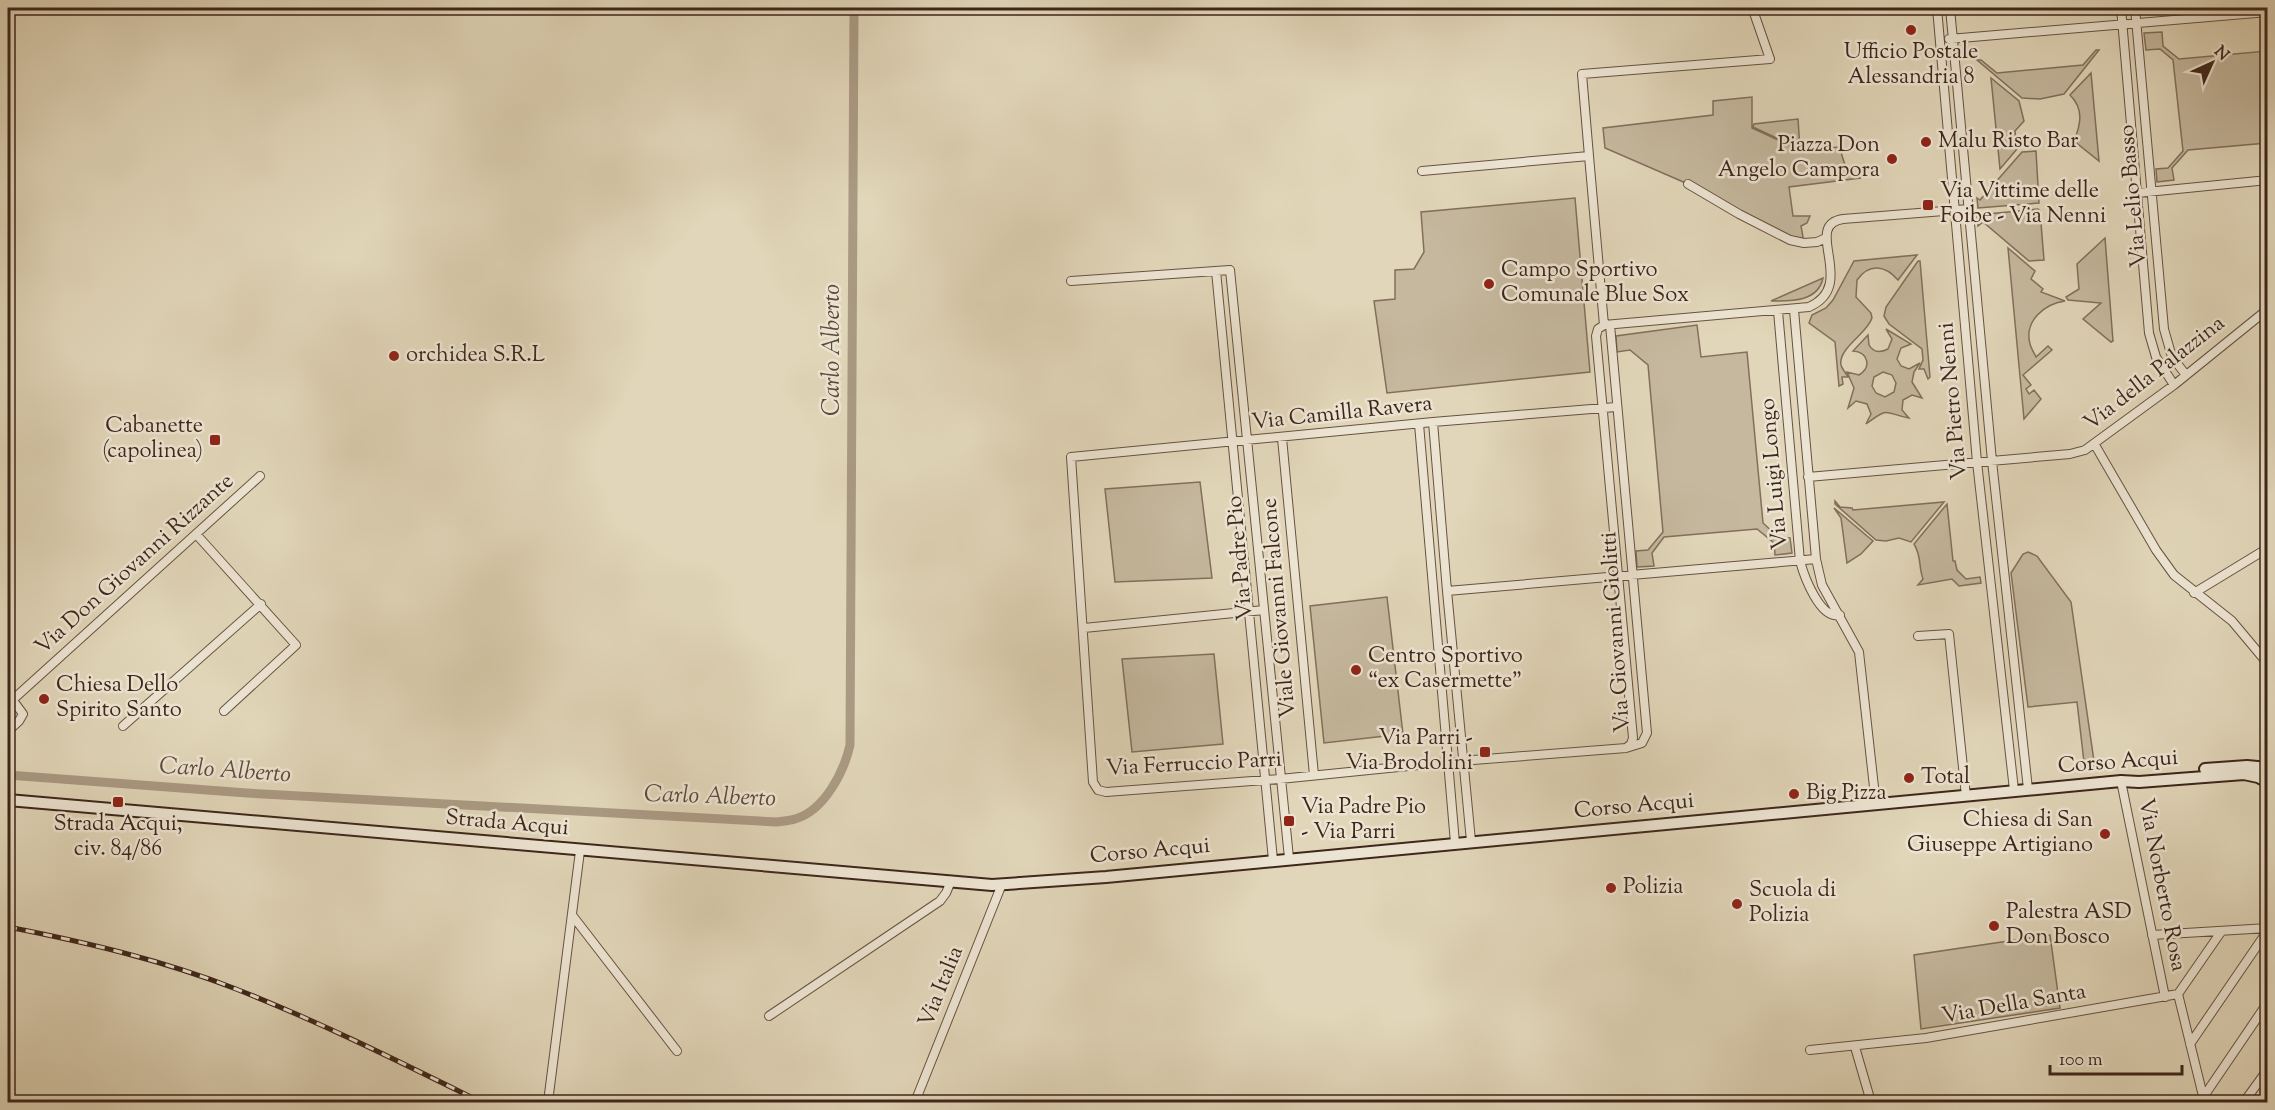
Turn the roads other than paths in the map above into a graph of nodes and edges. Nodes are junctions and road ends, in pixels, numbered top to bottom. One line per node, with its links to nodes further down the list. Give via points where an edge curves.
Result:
1 (1755, 8): 11 (street, Via Giovanni Giolitti, via 1770,59 1582,74)
2 (1937, 8): 10 (street, Via Pietro Nenni)
3 (1950, 8): 9 (street, Via Pietro Nenni)
4 (2121, 8): 8 (street)
5 (2135, 8): 7 (street, Via Lelio Basso)
6 (2268, 12): 7 (street)
7 (2136, 23): 8 (street); 15 (street, Via Lelio Basso)
8 (2122, 24): 9 (street); 16 (street)
9 (1953, 39): 10 (street); 17 (street, Via Pietro Nenni)
10 (1940, 40): 18 (street, Via Pietro Nenni)
11 (1589, 156): 12 (street); 25 (street, Via Giovanni Giolitti)
12 (1422, 171)
13 (2268, 180): 15 (street)
14 (1688, 184): 19 (street, via 1790,240 1804,243)
15 (2152, 191): 16 (street); 26 (street, Via Lelio Basso, via 2166,341)
16 (2137, 193): 27 (street, via 2150,339)
17 (1969, 209): 18 (street); 37 (street, Via Pietro Nenni)
18 (1955, 211): 19 (street, via 1837,220 1828,226); 38 (street, Via Pietro Nenni)
19 (1826, 238): 23 (street, via 1829,288 1815,304)
20 (1216, 271): 21 (street); 33 (street, Via Padre Pio, via 1230,270); 34 (street, Via Padre Pio)
21 (1071, 281)
22 (2268, 309): 26 (street, Via della Palazzina)
23 (1794, 310): 24 (street); 40 (street, Via Luigi Longo)
24 (1778, 311): 25 (street); 44 (street, Via Luigi Longo)
25 (1605, 325): 28 (street, Via Giovanni Giolitti); 29 (street, Via Giovanni Giolitti, via 1596,336)
26 (2186, 375): 27 (street, Via della Palazzina)
27 (2174, 385): 35 (street, Via della Palazzina)
28 (1616, 407): 29 (street, Via Camilla Ravera); 45 (street, Via Giovanni Giolitti)
29 (1601, 409): 30 (street, Via Camilla Ravera); 46 (street, Via Giovanni Giolitti)
30 (1433, 422): 31 (street, Via Camilla Ravera); 47 (street)
31 (1419, 424): 32 (street, Via Camilla Ravera); 62 (street)
32 (1282, 438): 33 (street, Via Camilla Ravera); 64 (street, Viale Giovanni Falcone)
33 (1249, 441): 34 (street, Via Camilla Ravera); 50 (street, Via Padre Pio)
34 (1233, 443): 36 (street, Via Camilla Ravera); 51 (street, Via Padre Pio)
35 (2095, 444): 37 (street, Via della Palazzina, via 2070,454); 48 (street, via 2156,550 2174,575)
36 (1071, 457): 53 (street, Via Ferruccio Parri)
37 (1992, 461): 38 (street, Via della Palazzina); 69 (street, Via Pietro Nenni)
38 (1977, 462): 40 (street, Via della Palazzina); 70 (street, Via Pietro Nenni)
39 (260, 476): 41 (street, Via Don Giovanni Rizzante)
40 (1808, 477): 43 (street, Via Luigi Longo)
41 (196, 534): 49 (street); 56 (street, Via Don Giovanni Rizzante)
42 (2268, 548): 48 (street)
43 (1816, 560): 44 (street); 52 (street, Via Luigi Longo, via 1822,585)
44 (1800, 561): 45 (street); 52 (street, Via Luigi Longo, via 1821,606 1827,614)
45 (1632, 576): 46 (street); 60 (street, Via Giovanni Giolitti, via 1647,733 1642,743)
46 (1617, 577): 47 (street); 60 (street, Via Giovanni Giolitti, via 1633,738)
47 (1447, 591): 61 (street)
48 (2194, 593): 55 (street, via 2232,621)
49 (261, 604): 57 (street, via 296,645); 58 (street)
50 (1264, 609): 51 (street); 65 (street, Via Padre Pio)
51 (1250, 611): 53 (street); 66 (street, Via Padre Pio)
52 (1840, 615): 73 (street, Via Luigi Longo, via 1860,658)
53 (1083, 628): 66 (street, Via Ferruccio Parri, via 1093,782 1098,790)
54 (1918, 636): 71 (street, via 1949,634)
55 (2266, 660)
56 (10, 702): 59 (street, via 23,714)
57 (224, 711)
58 (123, 726)
59 (8, 731)
60 (1626, 748): 61 (street, Via Ferruccio Parri)
61 (1463, 761): 62 (street, Via Ferruccio Parri); 74 (street)
62 (1448, 762): 64 (street, Via Ferruccio Parri); 75 (street)
63 (2268, 768): 67 (street, via 2247,766 2138,775)
64 (1314, 775): 65 (street, Via Ferruccio Parri)
65 (1280, 779): 66 (street, Via Ferruccio Parri); 77 (street, Via Padre Pio)
66 (1265, 780): 78 (street, Via Padre Pio)
67 (2121, 781): 68 (street, Corso Acqui, via 2244,774); 69 (street, Corso Acqui); 84 (street, Via Norberto Rosa)
68 (2268, 782)
69 (2028, 789): 70 (street, Corso Acqui)
70 (2014, 790): 71 (street, Corso Acqui)
71 (1966, 796): 73 (street, Corso Acqui)
72 (8, 800): 76 (street, Strada Acqui)
73 (1876, 805): 74 (street, Corso Acqui)
74 (1471, 841): 75 (street, Corso Acqui)
75 (1455, 843): 77 (street, Corso Acqui)
76 (580, 850): 79 (street, Strada Acqui); 81 (street)
77 (1289, 858): 78 (street, Corso Acqui)
78 (1273, 860): 80 (street, Corso Acqui)
79 (951, 881): 80 (street, Strada Acqui); 88 (street, via 940,901)
80 (1002, 884): 96 (street, Via Italia)
81 (572, 915): 92 (street); 95 (street)
82 (2268, 929): 83 (street); 89 (street)
83 (2221, 932): 84 (street); 85 (street)
84 (2152, 935): 86 (street, Via Norberto Rosa)
85 (2178, 994): 86 (street, Via Della Santa); 89 (street, Via Norberto Rosa)
86 (2165, 997): 90 (street, Via Della Santa)
87 (2268, 1002): 94 (street)
88 (769, 1016)
89 (2190, 1044): 94 (street, Via Norberto Rosa)
90 (1855, 1047): 91 (street, Via Della Santa); 97 (street)
91 (1810, 1050)
92 (677, 1051)
93 (2268, 1069): 98 (street)
94 (2201, 1099)
95 (548, 1102)
96 (915, 1102)
97 (1871, 1102)
98 (2244, 1102)

